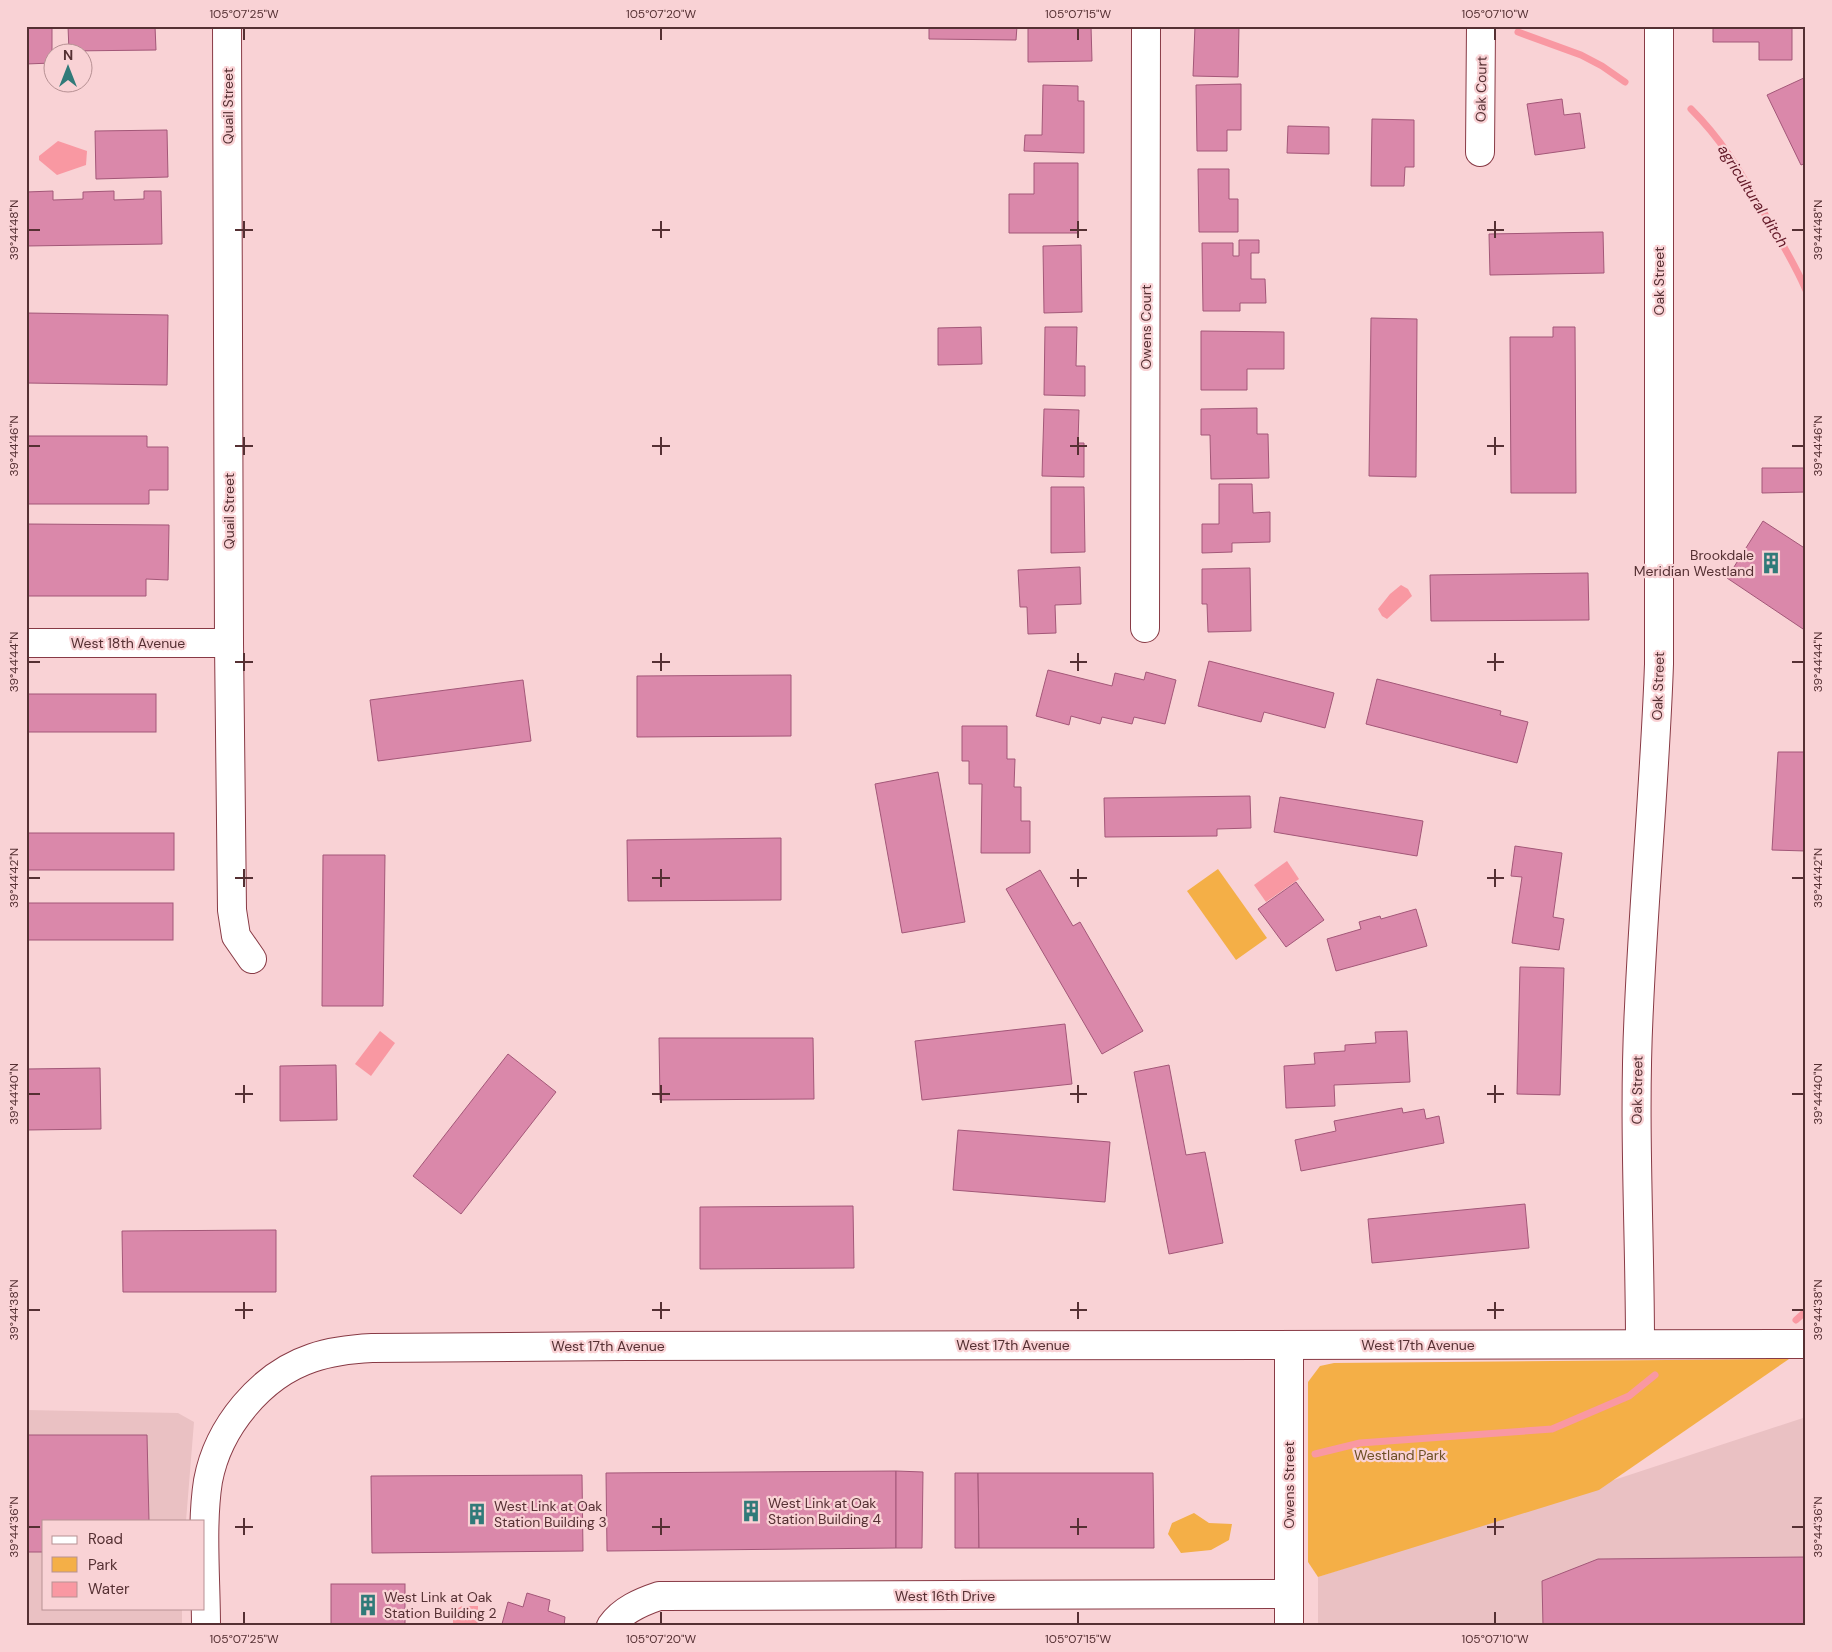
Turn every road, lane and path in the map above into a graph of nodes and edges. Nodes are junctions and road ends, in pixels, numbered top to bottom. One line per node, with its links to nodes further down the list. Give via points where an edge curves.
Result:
1 (228, 26): 8 (street, Quail Street)
2 (1146, 26): 6 (street, Owens Court)
3 (1481, 26): 5 (street, Oak Court)
4 (1660, 26): 10 (street, Oak Street, via 1659,664 1638,1008)
5 (1480, 152)
6 (1145, 628)
7 (26, 643): 8 (street, West 18th Avenue)
8 (229, 643): 9 (street, Quail Street, via 232,910 236,936)
9 (252, 959)
10 (1640, 1344): 11 (street, West 17th Avenue); 12 (street, West 17th Avenue)
11 (1806, 1344)
12 (1289, 1345): 13 (street, Owens Street); 14 (street, West 17th Avenue, via 350,1349 313,1357 266,1384 240,1412 220,1443 208,1481)
13 (1289, 1594): 15 (street, West 16th Drive, via 659,1596 632,1607); 16 (street, Owens Street)
14 (206, 1626)
15 (611, 1626)
16 (1289, 1626)

